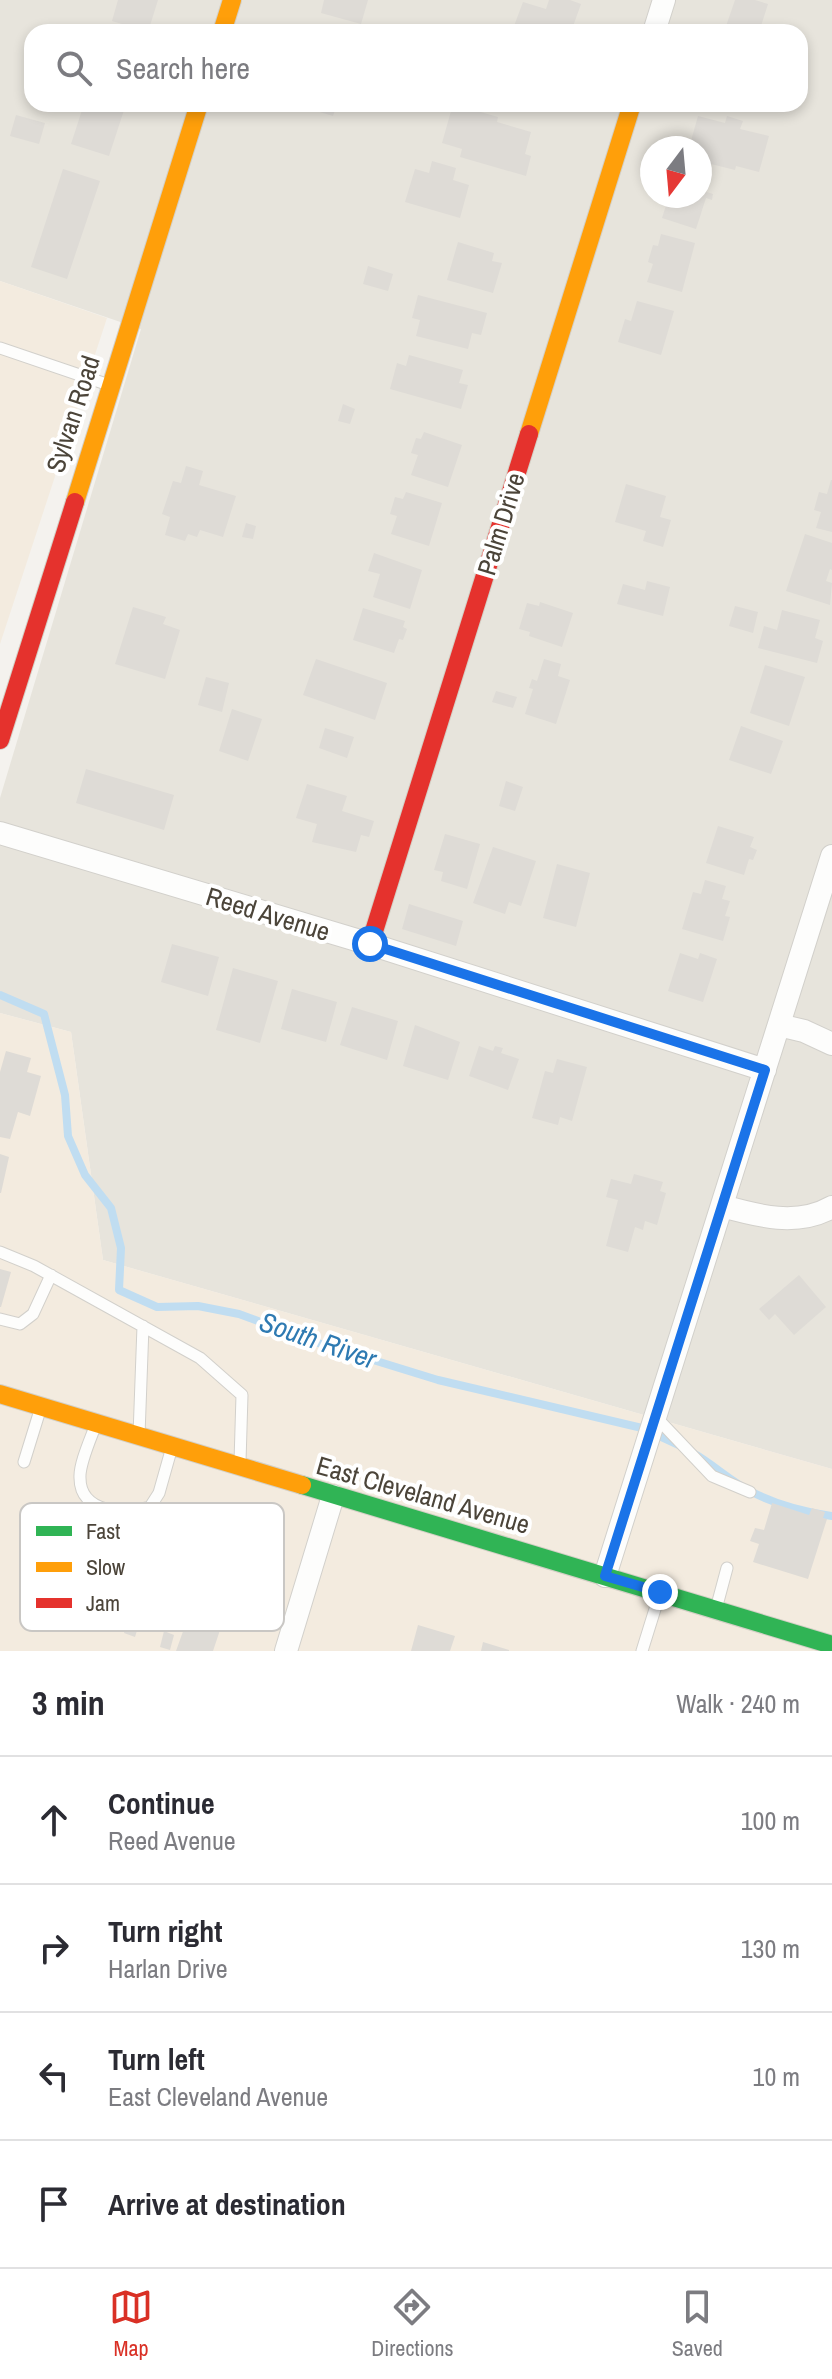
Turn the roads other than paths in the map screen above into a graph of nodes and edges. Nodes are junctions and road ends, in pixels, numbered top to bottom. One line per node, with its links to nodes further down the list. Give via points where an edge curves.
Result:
1 (232, 0): 3 (main road)
2 (664, 0): 4 (street)
3 (224, 24)
4 (656, 24)
5 (196, 112): 8 (main road, Sylvan Road)
6 (630, 112): 12 (main road, Palm Drive)
7 (0, 348): 8 (lane)
8 (110, 385): 9 (main road, Sylvan Road)
9 (0, 740)
10 (0, 833): 12 (street, Reed Avenue)
11 (832, 856): 13 (street)
12 (370, 944): 15 (street, Reed Avenue)
13 (779, 1025): 14 (street); 15 (street)
14 (832, 1044)
15 (765, 1070): 16 (street)
16 (722, 1206): 17 (street, via 785,1219); 24 (street)
17 (832, 1207)
18 (0, 1252): 19 (lane)
19 (51, 1275): 20 (lane, via 33,1314 20,1324); 21 (lane)
20 (0, 1319)
21 (143, 1326): 26 (lane); 29 (lane, via 200,1358 242,1395)
22 (0, 1394): 23 (main road, East Cleveland Avenue)
23 (41, 1406): 25 (main road, East Cleveland Avenue); 28 (lane)
24 (655, 1416): 30 (lane, via 712,1476); 35 (street)
25 (96, 1423): 26 (main road, East Cleveland Avenue); 32 (lane, via 80,1478)
26 (139, 1436): 27 (main road, East Cleveland Avenue)
27 (172, 1447): 29 (main road, East Cleveland Avenue); 33 (lane)
28 (24, 1462)
29 (240, 1467): 31 (main road, East Cleveland Avenue)
30 (750, 1492)
31 (333, 1496): 35 (main road, East Cleveland Avenue); 39 (street)
32 (94, 1503)
33 (153, 1503)
34 (727, 1568): 37 (lane)
35 (605, 1576): 36 (main road, East Cleveland Avenue)
36 (660, 1592): 37 (main road, East Cleveland Avenue); 40 (lane)
37 (715, 1609): 38 (main road, East Cleveland Avenue)
38 (832, 1645)
39 (286, 1651)
40 (642, 1651)

